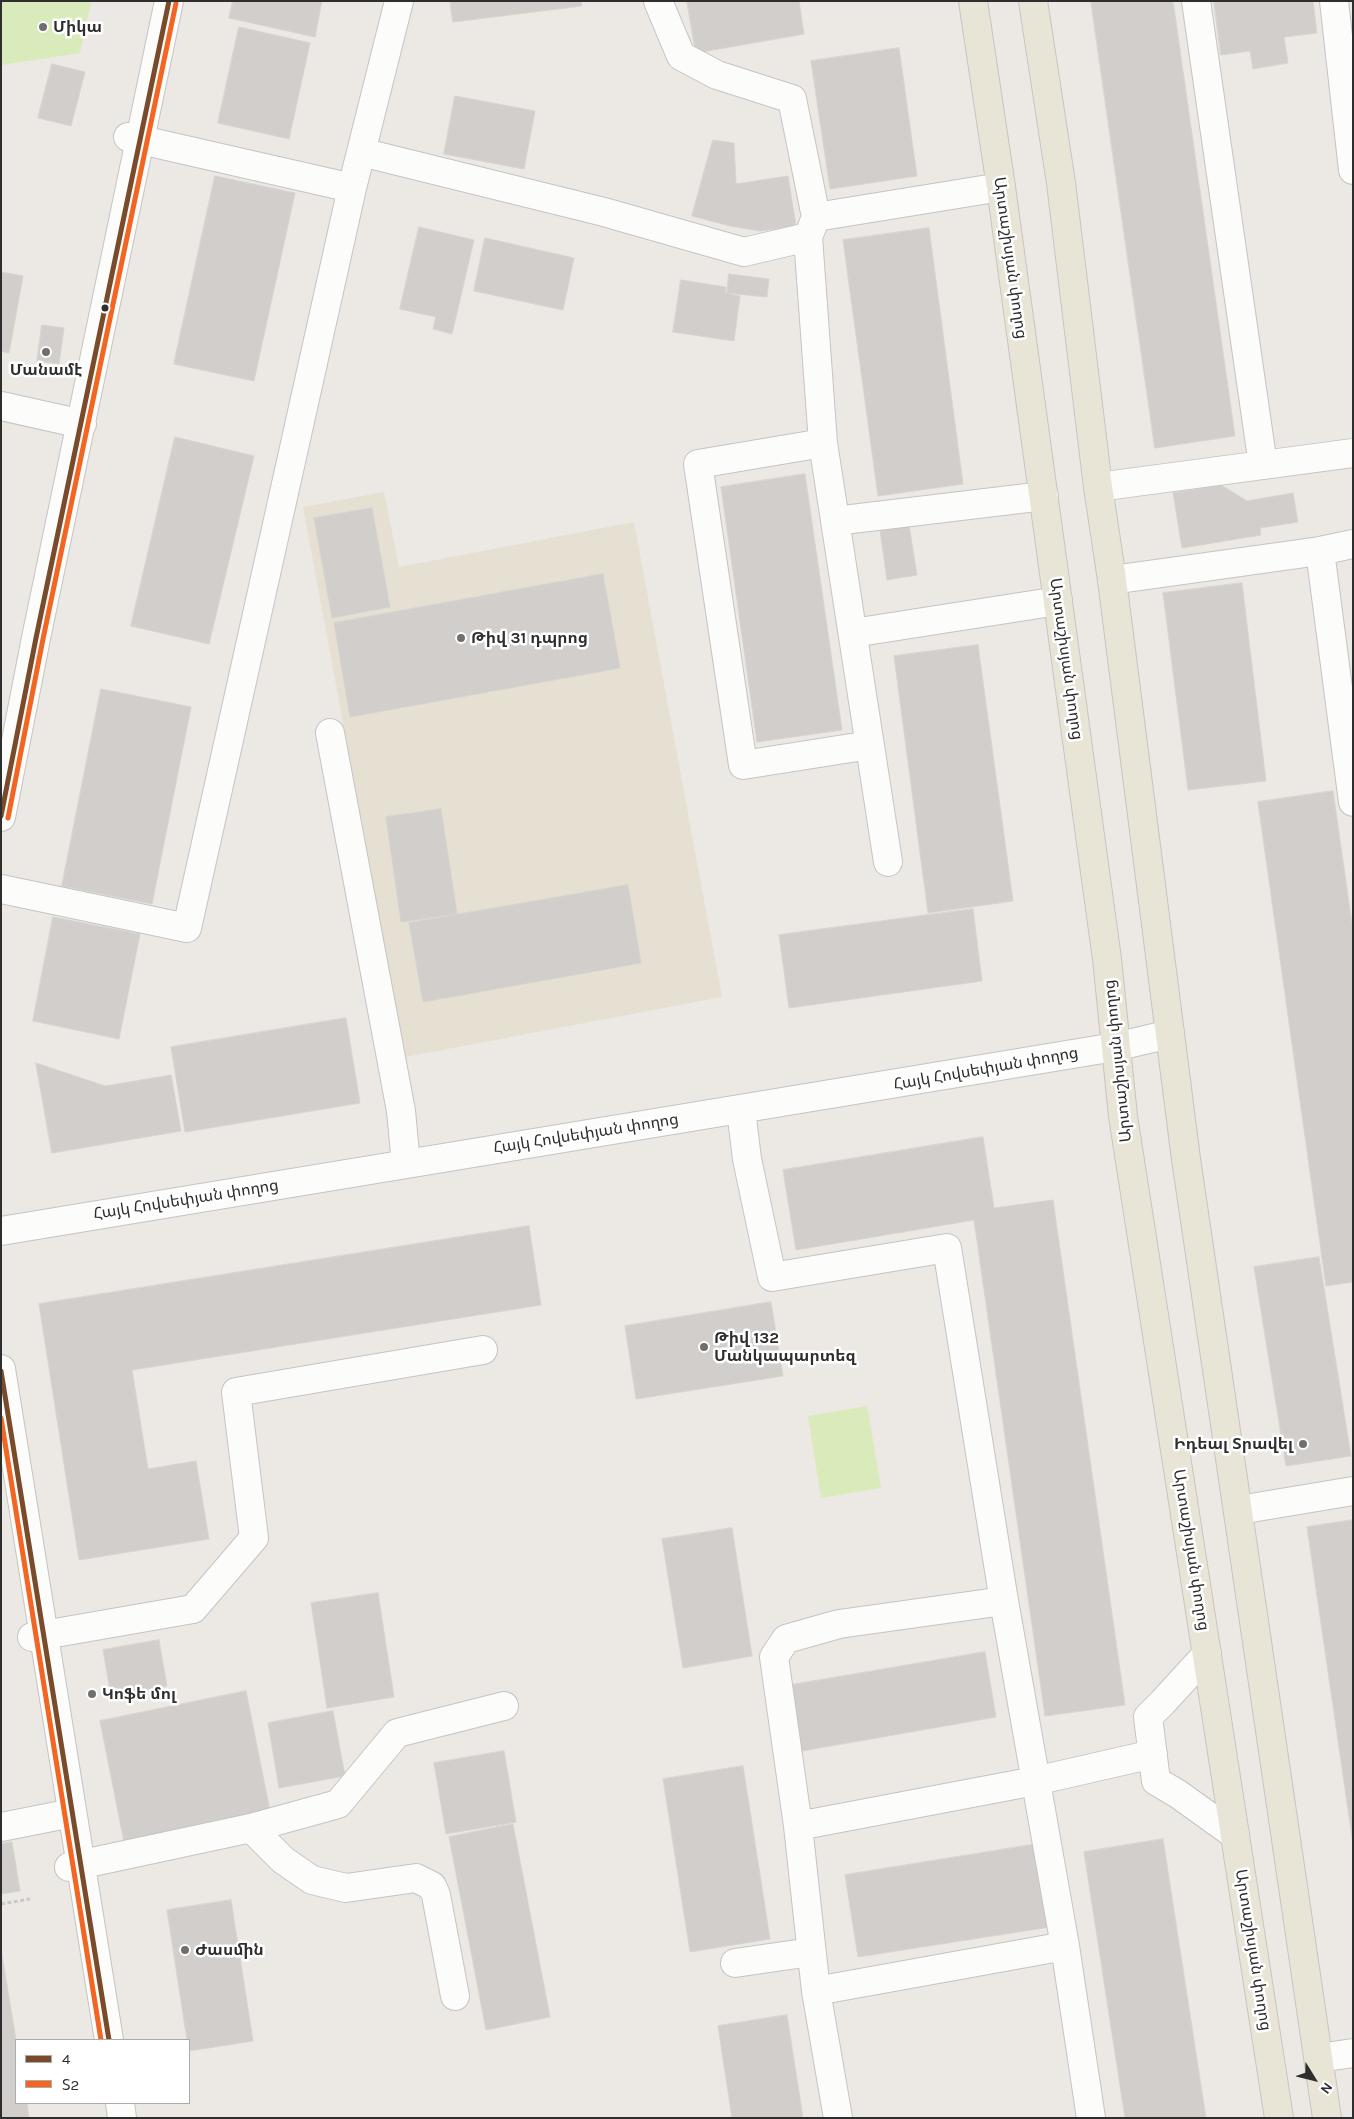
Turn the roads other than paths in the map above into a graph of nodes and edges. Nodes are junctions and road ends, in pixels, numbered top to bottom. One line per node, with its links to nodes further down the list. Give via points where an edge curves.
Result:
1 (156, 1): 9 (street)
2 (169, 1): 9 (street)
3 (399, 1): 10 (street)
4 (658, 1): 14 (street, via 681,56 717,75 792,99)
5 (973, 1): 13 (main road, Արտաշիսյան փողոց)
6 (1033, 1): 20 (main road, via 1061,183)
7 (1196, 1): 19 (street)
8 (1334, 1): 11 (street)
9 (135, 139): 12 (street); 16 (street)
10 (361, 152): 12 (street); 14 (street, via 604,212 744,252)
11 (1353, 170)
12 (352, 188): 34 (street, via 187,928)
13 (1001, 188): 14 (street); 21 (main road, Արտաշիսյան փողոց)
14 (812, 227): 17 (street)
15 (1, 406): 16 (street)
16 (76, 422): 29 (street); 32 (street)
17 (823, 443): 22 (street); 30 (street, via 698,464 744,766)
18 (1353, 453): 19 (street)
19 (1263, 465): 20 (street)
20 (1098, 487): 25 (main road)
21 (1044, 496): 22 (street); 26 (main road, Արտաշիսյան փողոց)
22 (836, 521): 27 (street)
23 (1353, 544): 24 (street)
24 (1320, 551): 25 (street); 31 (street)
25 (1112, 580): 35 (main road)
26 (1058, 601): 27 (street); 36 (main road, Արտաշիսյան փողոց, via 1107,959)
27 (853, 633): 30 (street)
28 (330, 733): 38 (street, via 401,1111)
29 (1, 742)
30 (870, 745): 33 (street)
31 (1353, 802)
32 (1, 817)
33 (888, 862)
34 (1, 889)
35 (1170, 1034): 36 (street, Հայկ Հովսեփյան փողոց); 44 (main road)
36 (1115, 1047): 37 (street, Հայկ Հովսեփյան փողոց); 47 (main road, Արտաշիսյան փողոց)
37 (742, 1110): 38 (street, Հայկ Հովսեփյան փողոց); 45 (street, via 747,1159 772,1277 947,1248)
38 (406, 1164): 39 (street, Հայկ Հովսեփյան փողոց)
39 (1, 1231)
40 (483, 1350): 46 (street, via 236,1392 254,1538 193,1609)
41 (1, 1370): 46 (street)
42 (1, 1462): 46 (street)
43 (1353, 1491): 44 (street)
44 (1239, 1510): 65 (main road)
45 (1004, 1601): 50 (street); 52 (street, via 839,1624 786,1639 774,1657)
46 (37, 1636): 51 (street)
47 (1207, 1654): 49 (street, via 1148,1717); 55 (main road, Արտաշիսյան փողոց)
48 (504, 1706): 54 (street, via 397,1734 338,1804)
49 (1153, 1754): 50 (street); 55 (street, via 1156,1781)
50 (1035, 1781): 52 (street); 57 (street)
51 (67, 1814): 53 (street); 56 (street)
52 (798, 1826): 58 (street)
53 (1, 1827)
54 (251, 1828): 56 (street); 61 (street, via 283,1860 312,1880 346,1888 416,1878 432,1886)
55 (1235, 1835): 72 (main road, Արտաշիսյան փողոց)
56 (75, 1866): 62 (street); 63 (street)
57 (1065, 1946): 60 (street); 71 (street)
58 (811, 1952): 59 (street); 60 (street)
59 (735, 1963)
60 (816, 1991): 70 (street)
61 (454, 1996)
62 (97, 2039)
63 (109, 2039)
64 (1353, 2053): 65 (street)
65 (1319, 2058): 73 (main road)
66 (107, 2104): 68 (street)
67 (120, 2104): 69 (street)
68 (109, 2118)
69 (122, 2118)
70 (838, 2118)
71 (1091, 2118)
72 (1279, 2118)
73 (1326, 2118)

